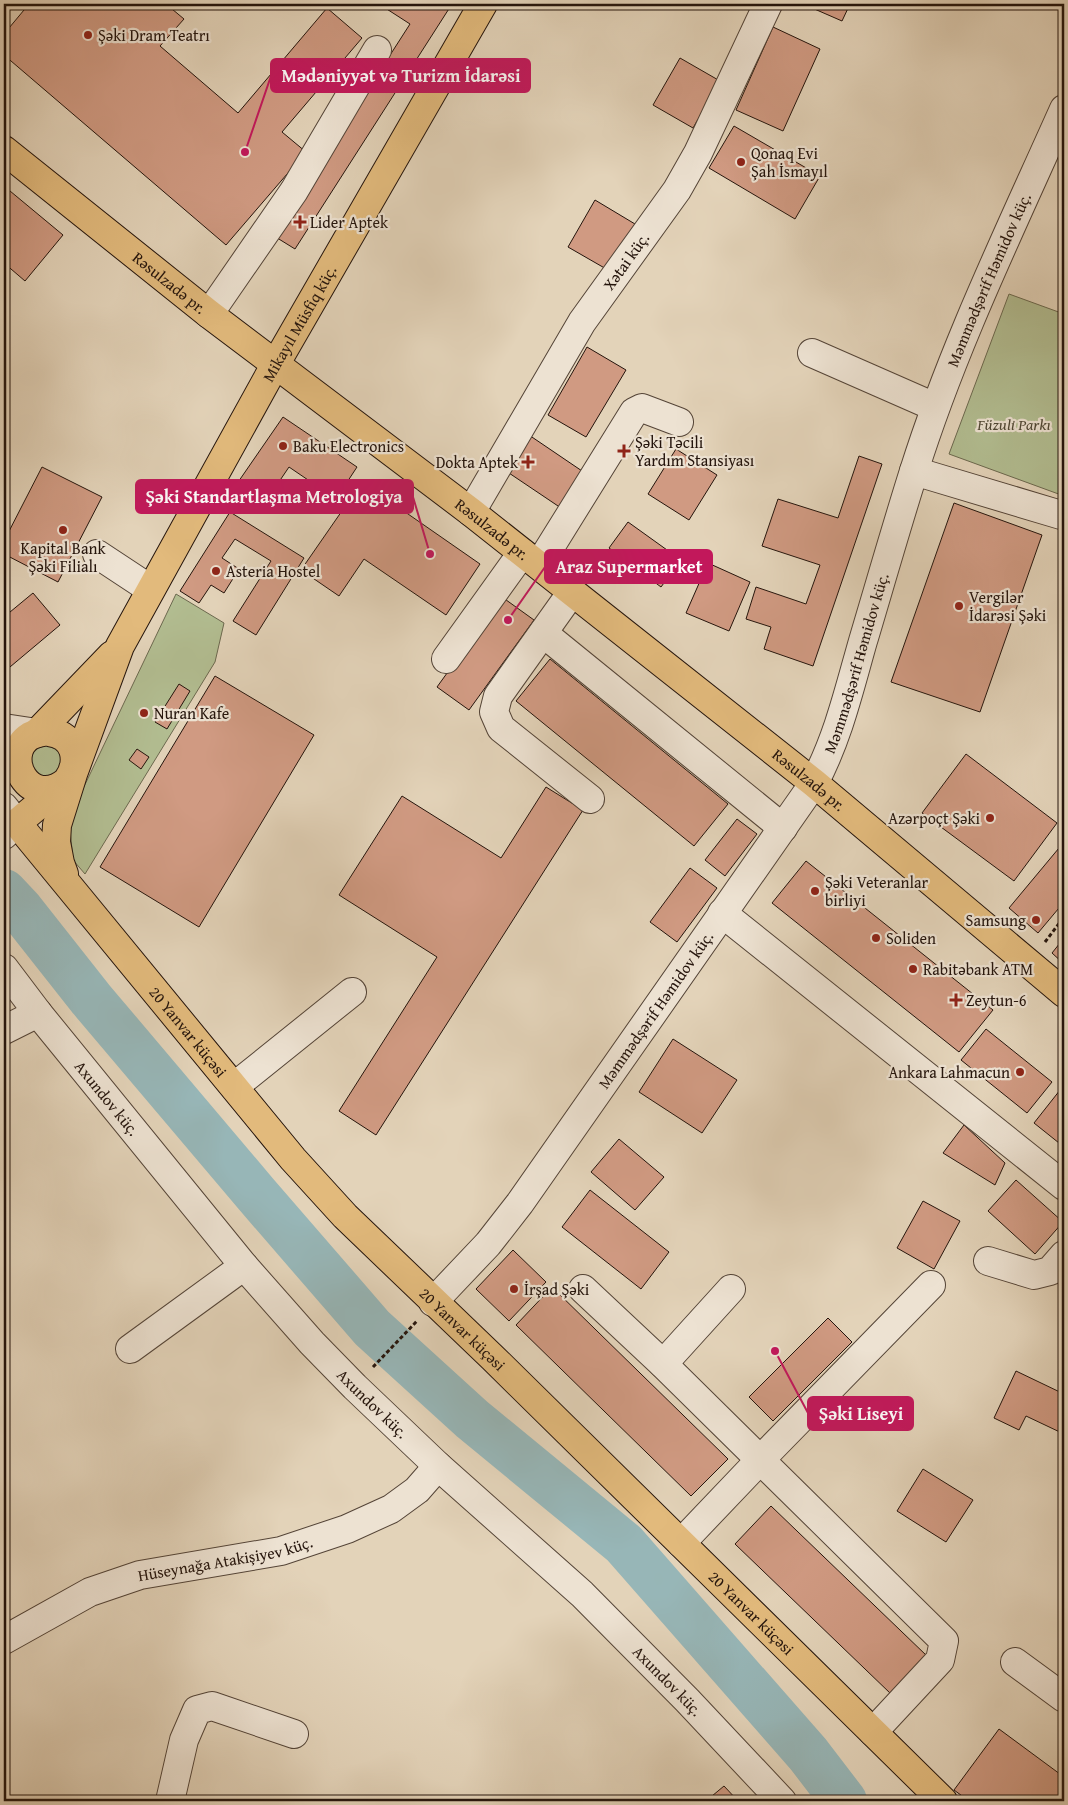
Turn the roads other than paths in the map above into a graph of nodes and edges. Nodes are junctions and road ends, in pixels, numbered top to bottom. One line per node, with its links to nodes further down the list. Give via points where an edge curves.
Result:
1 (483, 4): 8 (main road, Mikayıl Müsfiq küç.)
2 (768, 4): 12 (street, Xətai küç., via 698,153 677,190 582,322)
3 (377, 50): 6 (street, via 294,191)
4 (1064, 109): 9 (street, Məmmədşərif Həmidov küç.)
5 (4, 150): 6 (main road, Rəsulzadə pr.)
6 (208, 314): 8 (main road, Rəsulzadə pr.)
7 (812, 353): 9 (street)
8 (275, 365): 12 (main road, Rəsulzadə pr.); 16 (main road, Mikayıl Müsfiq küç.)
9 (935, 407): 11 (street, Məmmədşərif Həmidov küç.)
10 (680, 422): 15 (street, via 642,408 634,412)
11 (914, 471): 13 (street); 25 (street, Məmmədşərif Həmidov küç., via 836,737)
12 (470, 512): 15 (main road, Rəsulzadə pr.)
13 (1061, 515)
14 (97, 554): 16 (street)
15 (530, 559): 17 (main road, Rəsulzadə pr.); 20 (street)
16 (150, 589): 19 (main road, Mikayıl Müsfiq küç.)
17 (572, 592): 18 (street); 25 (main road, Rəsulzadə pr.)
18 (542, 633): 26 (street, via 498,696 494,712 501,728); 28 (street)
19 (120, 646): 22 (main road); 24 (main road)
20 (446, 659)
21 (4, 728): 22 (street)
22 (37, 733): 23 (main road, via 21,744 17,753); 24 (main road, via 56,733 71,745 76,764)
23 (17, 775): 24 (main road, via 40,790 50,791 60,788); 27 (main road)
24 (70, 778): 27 (main road); 29 (main road, via 57,825 56,842)
25 (814, 783): 28 (street, Məmmədşərif Həmidov küç.); 33 (main road, Rəsulzadə pr.)
26 (590, 799)
27 (8, 822): 29 (main road, 20 Yanvar küçəsi)
28 (783, 828): 30 (street, Məmmədşərif Həmidov küç.)
29 (68, 884): 36 (main road, 20 Yanvar küçəsi)
30 (722, 913): 37 (street); 44 (street, Məmmədşərif Həmidov küç., via 520,1203 488,1244)
31 (4, 968): 34 (street, Axundov küç.)
32 (352, 992): 36 (street)
33 (1064, 993)
34 (38, 1013): 35 (street); 40 (street, Axundov küç.)
35 (4, 1030)
36 (235, 1086): 44 (main road, 20 Yanvar küçəsi, via 334,1204)
37 (1064, 1186)
38 (1064, 1254): 39 (street, via 1050,1271 1034,1275)
39 (988, 1261)
40 (244, 1266): 45 (street); 48 (street, Axundov küç., via 354,1387)
41 (931, 1285): 47 (street)
42 (583, 1289): 46 (street)
43 (731, 1289): 46 (street)
44 (433, 1302): 49 (main road, 20 Yanvar küçəsi)
45 (130, 1349)
46 (664, 1364): 47 (street)
47 (760, 1459): 49 (street); 53 (street, via 944,1641 940,1660)
48 (438, 1466): 50 (street, Hüseynağa Atakişiyev küç., via 418,1490 391,1509 347,1529 281,1551 140,1576 90,1592); 56 (street, Axundov küç., via 582,1594)
49 (681, 1543): 53 (main road, 20 Yanvar küçəsi)
50 (4, 1640)
51 (1015, 1662): 52 (street)
52 (1064, 1698)
53 (873, 1732): 57 (main road, 20 Yanvar küçəsi)
54 (294, 1734): 55 (street, via 212,1706 197,1710 184,1740)
55 (170, 1801)
56 (782, 1801)
57 (943, 1801)

